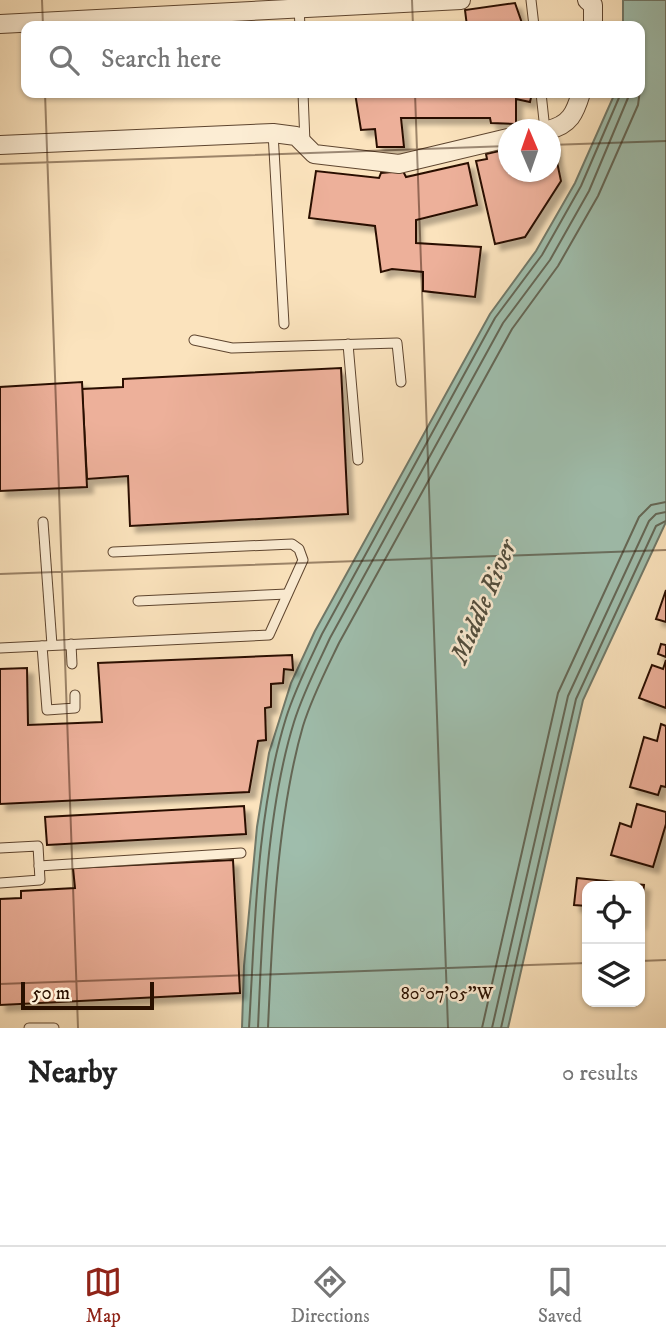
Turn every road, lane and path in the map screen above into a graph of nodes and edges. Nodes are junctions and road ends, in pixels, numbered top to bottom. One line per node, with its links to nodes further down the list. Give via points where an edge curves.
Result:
1 (461, 0): 4 (street)
2 (531, 0): 9 (lane)
3 (587, 0): 10 (street, via 593,5)
4 (401, 2): 5 (street)
5 (340, 4): 7 (street)
6 (173, 7): 7 (street); 8 (street)
7 (300, 18)
8 (31, 21)
9 (533, 21)
10 (593, 21)
11 (21, 22): 12 (street)
12 (0, 24)
13 (303, 98): 21 (lane)
14 (542, 98): 16 (lane)
15 (580, 98): 17 (street, via 575,114)
16 (545, 119)
17 (561, 127)
18 (273, 133): 20 (street); 21 (street, via 296,136); 22 (lane)
19 (498, 140): 21 (street, via 399,163 314,153)
20 (0, 145)
21 (305, 146)
22 (285, 324)
23 (194, 340): 24 (lane, via 232,348)
24 (348, 344): 25 (lane, via 397,343); 26 (lane)
25 (401, 382)
26 (358, 460)
27 (43, 522): 32 (lane)
28 (113, 552): 29 (lane, via 292,544 303,560)
29 (287, 594): 30 (lane); 31 (lane, via 269,635)
30 (138, 601)
31 (71, 644): 32 (lane); 34 (lane)
32 (47, 646): 33 (lane); 35 (lane, via 47,710 75,708)
33 (0, 648)
34 (72, 664)
35 (75, 695)
36 (0, 848): 38 (lane, via 38,846)
37 (241, 853): 38 (lane)
38 (39, 866): 39 (lane, via 40,880)
39 (0, 883)
40 (29, 1028): 41 (lane)
41 (54, 1028)

